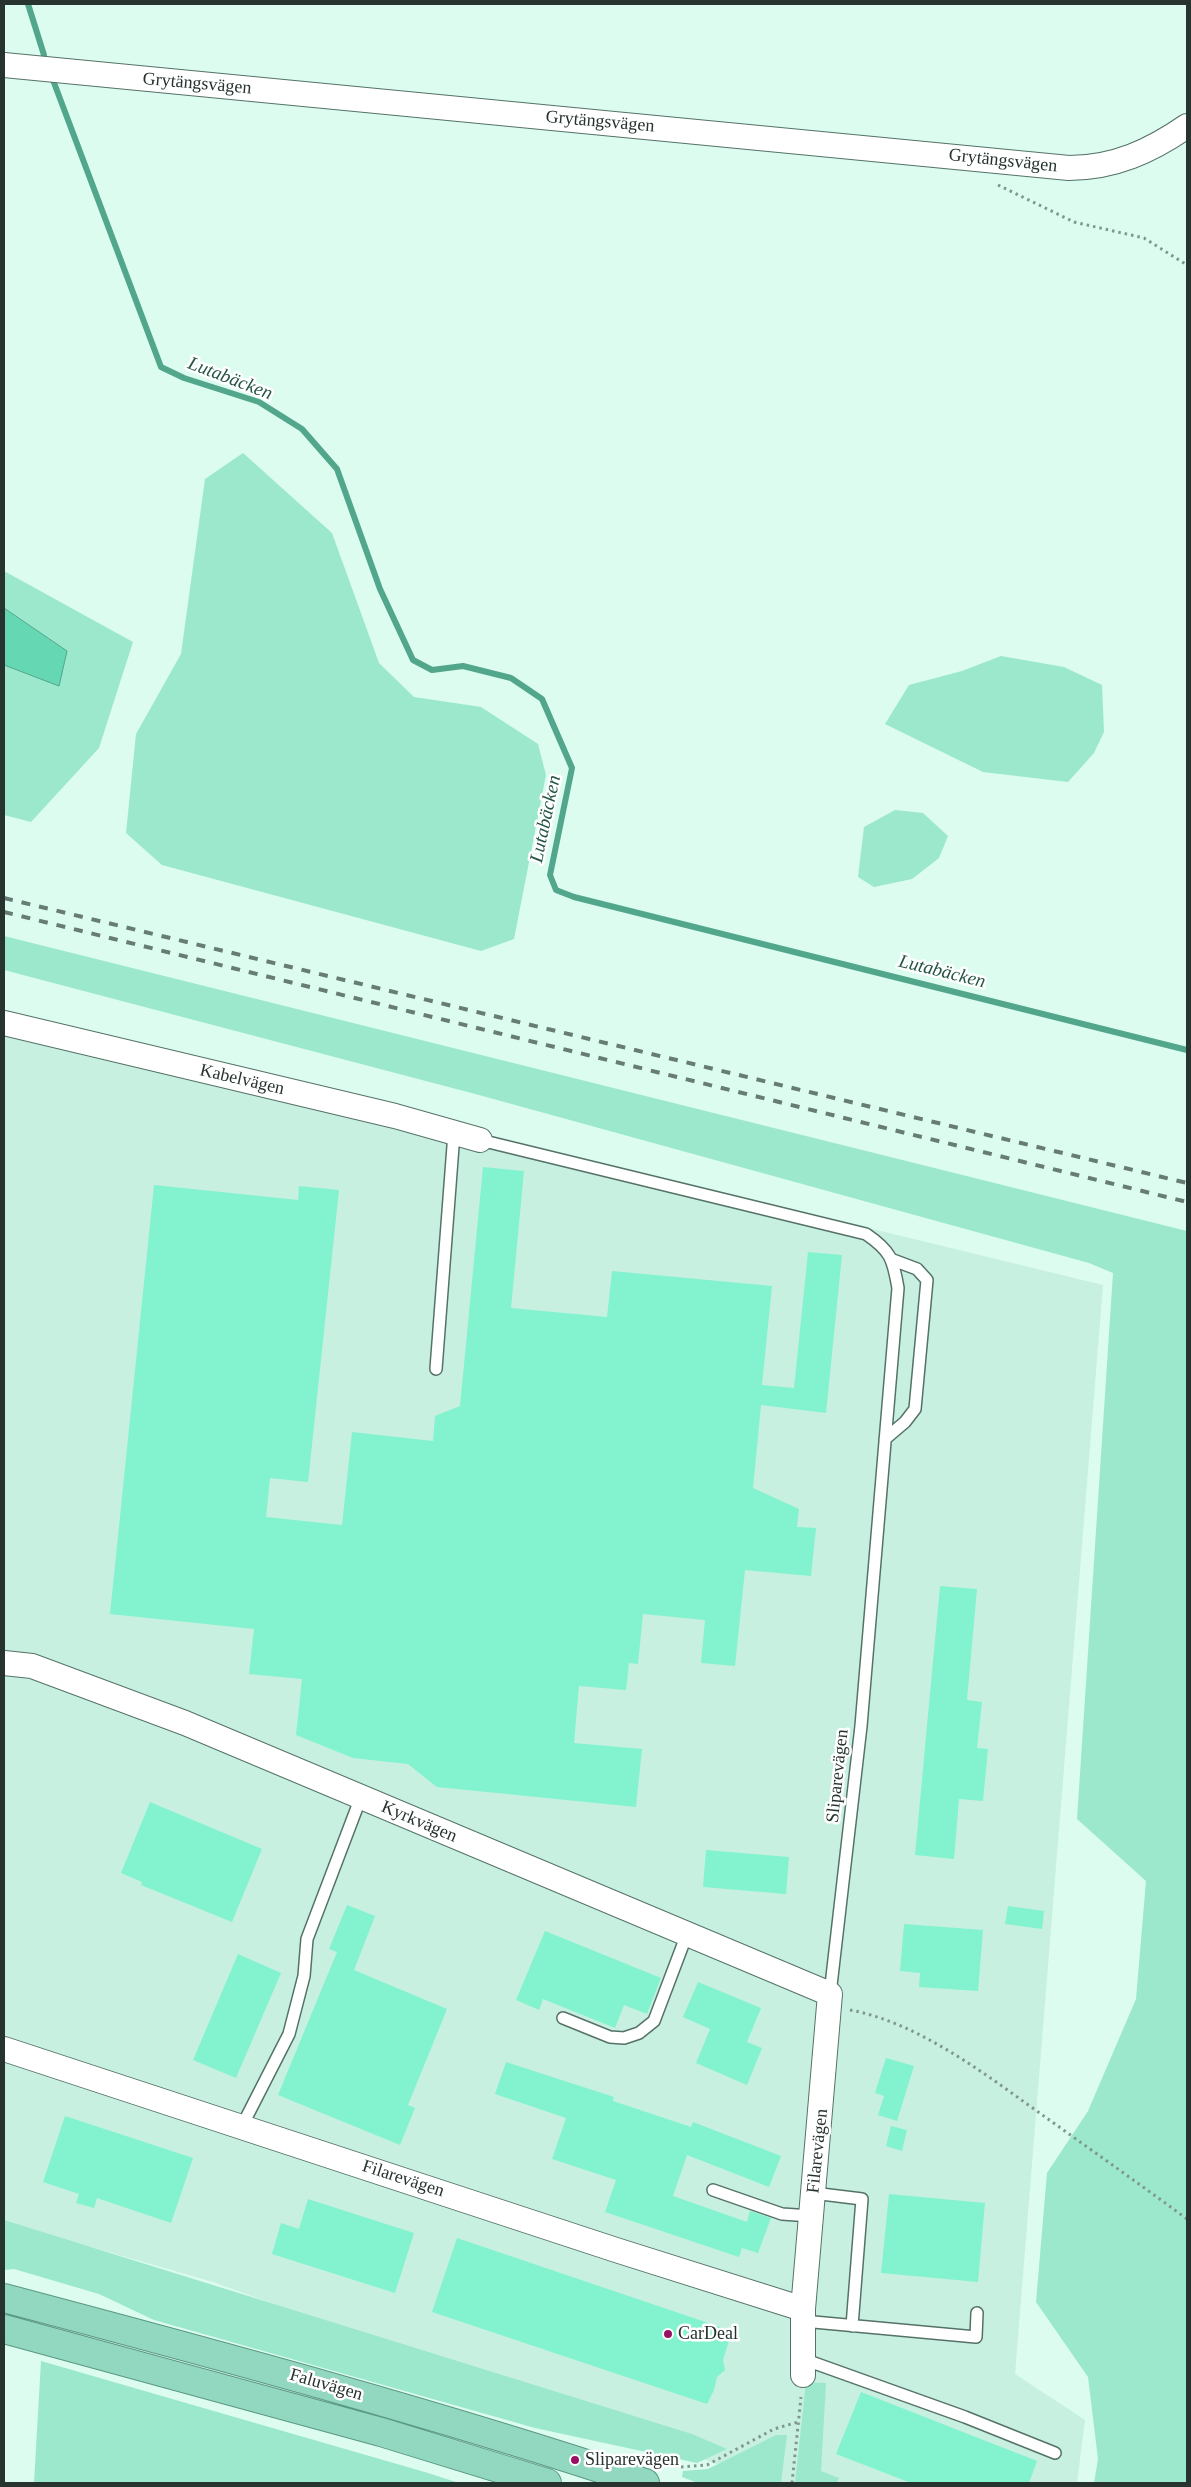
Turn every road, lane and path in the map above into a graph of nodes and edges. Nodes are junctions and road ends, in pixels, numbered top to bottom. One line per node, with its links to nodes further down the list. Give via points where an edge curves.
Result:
1 (4, 65): 3 (street, Grytängsvägen)
2 (1187, 126): 3 (street, Grytängsvägen, via 1152,148 1103,166 1070,168)
3 (978, 158): 4 (path, via 994,183 1074,222 1144,238)
4 (1187, 265)
5 (4, 1023): 6 (street, Kabelvägen, via 395,1116)
6 (454, 1133): 7 (street, Kabelvägen); 9 (lane)
7 (480, 1140): 8 (lane, via 866,1234 882,1245)
8 (893, 1260): 10 (lane, Sliparevägen, via 898,1288); 10 (lane, via 917,1268 927,1280 915,1409)
9 (436, 1369)
10 (885, 1439): 14 (lane, Sliparevägen)
11 (4, 1663): 12 (street, Kyrkvägen, via 32,1666 82,1683)
12 (361, 1797): 13 (street, Kyrkvägen); 17 (lane, via 307,1939 304,1976 289,2034)
13 (687, 1934): 14 (street, Kyrkvägen); 15 (lane, via 654,2021 639,2033 624,2038 610,2037)
14 (837, 2002): 19 (street, Filarevägen); 20 (path, via 896,2023 961,2060)
15 (563, 2018)
16 (4, 2049): 17 (street, Filarevägen)
17 (242, 2126): 23 (street, Filarevägen)
18 (713, 2190): 19 (lane, via 782,2214)
19 (812, 2205): 23 (street, Filarevägen); 24 (lane, via 862,2199)
20 (1187, 2218)
21 (4, 2298): 29 (highway, Faluvägen, via 368,2397 535,2447)
22 (977, 2313): 24 (lane, via 976,2337)
23 (803, 2315): 24 (lane); 26 (street, Filarevägen)
24 (852, 2326)
25 (4, 2329): 30 (highway, Faluvägen, via 381,2432)
26 (803, 2367): 27 (path); 28 (lane, via 965,2417)
27 (798, 2422): 29 (path, via 774,2429 707,2466); 31 (path)
28 (1055, 2453)
29 (649, 2471)
30 (547, 2483)
31 (792, 2483)

